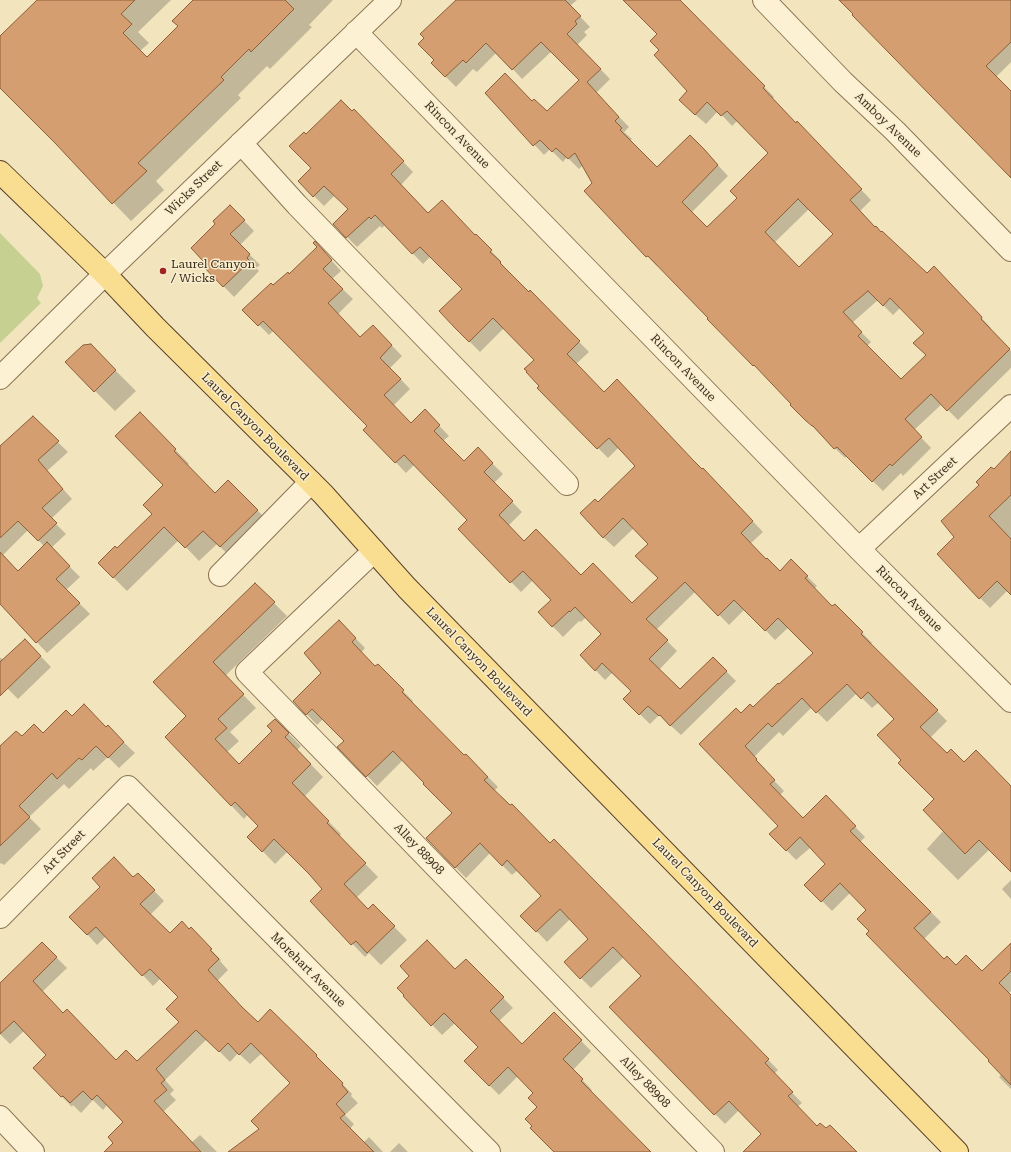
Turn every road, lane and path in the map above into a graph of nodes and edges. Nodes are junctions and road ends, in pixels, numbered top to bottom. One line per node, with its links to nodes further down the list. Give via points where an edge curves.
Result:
1 (390, 0): 3 (street, Wicks Street)
2 (764, 0): 6 (street, Amboy Avenue)
3 (356, 32): 4 (street, Wicks Street); 12 (street, Rincon Avenue)
4 (241, 143): 7 (street, Wicks Street); 11 (street, via 297,205)
5 (0, 172): 7 (main road, Laurel Canyon Boulevard)
6 (1011, 250)
7 (105, 274): 8 (street, Wicks Street); 10 (main road, Laurel Canyon Boulevard)
8 (1, 374)
9 (1011, 406): 12 (street, Art Street)
10 (311, 482): 13 (main road, Laurel Canyon Boulevard); 14 (street)
11 (568, 484)
12 (859, 550): 15 (street, Rincon Avenue)
13 (374, 551): 21 (street, Alley 88908, via 247,672); 22 (main road, Laurel Canyon Boulevard, via 407,588)
14 (220, 575)
15 (1011, 701)
16 (128, 787): 17 (street, Art Street); 20 (street, Morehart Avenue)
17 (0, 917)
18 (0, 1117): 19 (street)
19 (33, 1152)
20 (489, 1152)
21 (713, 1152)
22 (957, 1152)

